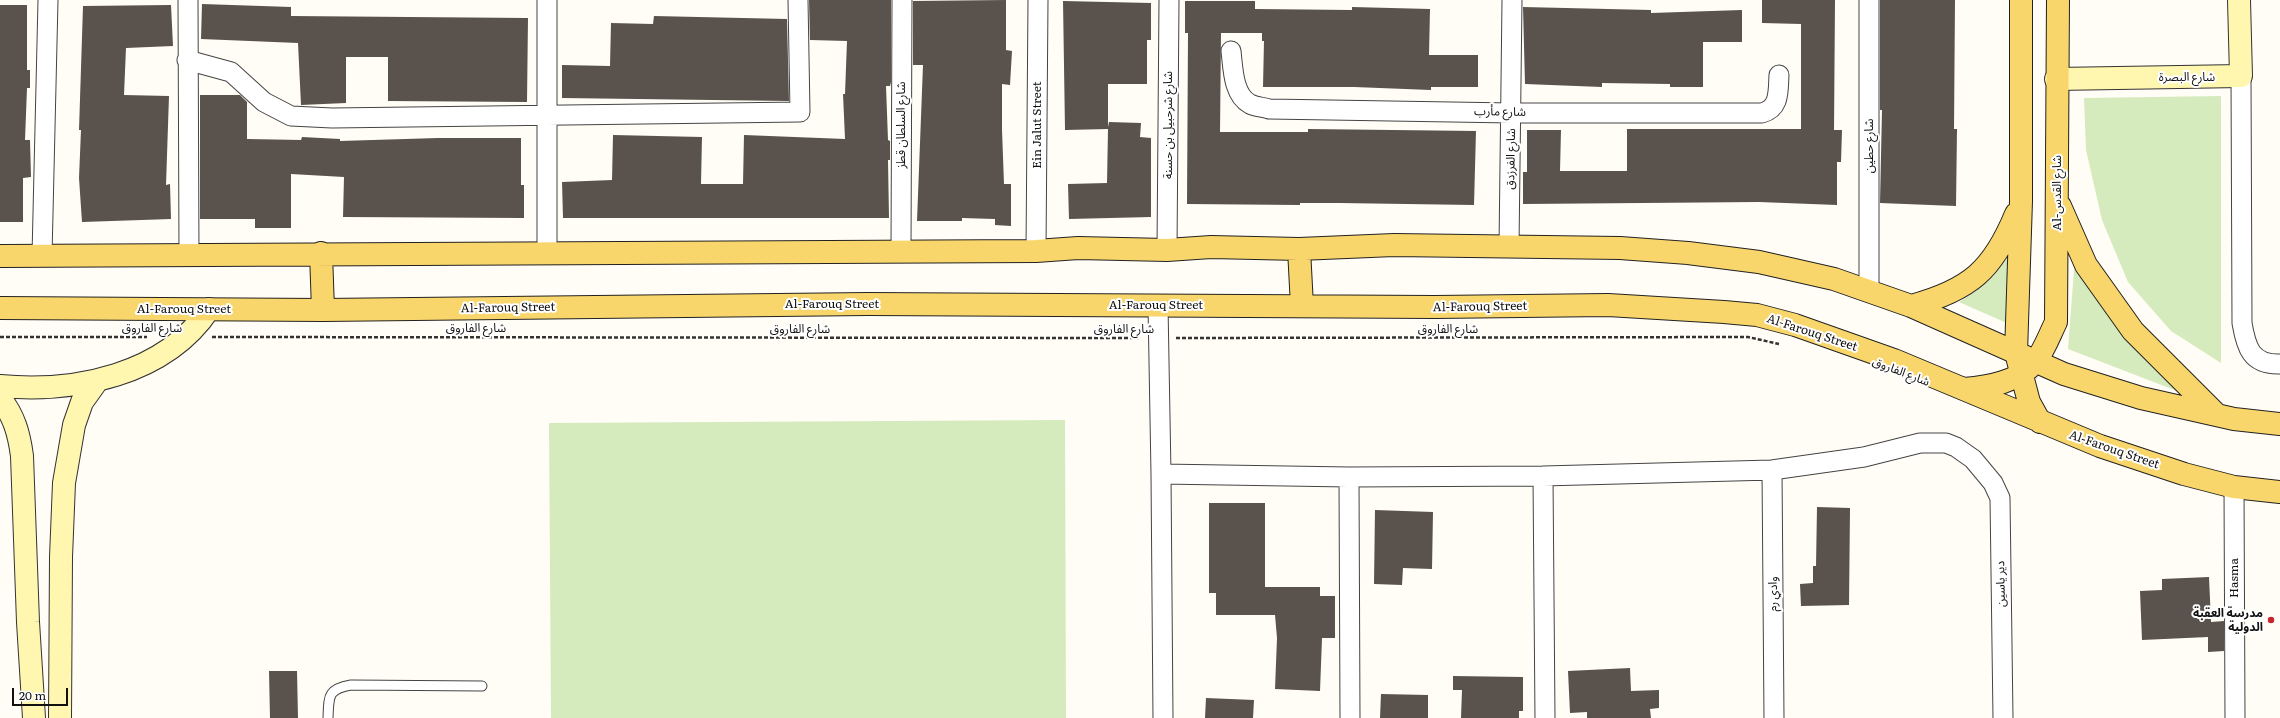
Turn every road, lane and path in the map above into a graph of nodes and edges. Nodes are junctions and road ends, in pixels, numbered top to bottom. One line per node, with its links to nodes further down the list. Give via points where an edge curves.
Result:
1 (48, 0): 31 (street)
2 (188, 0): 14 (street)
3 (547, 0): 19 (street)
4 (798, 0): 19 (street, via 800,112)
5 (902, 0): 24 (street, شارع السلطان قطز)
6 (1038, 0): 26 (street, Ein Jalut Street)
7 (1169, 0): 25 (street, شارع شرحبيل بن حسنة)
8 (1512, 0): 18 (street, شارع الفرزدق)
9 (1869, 0): 32 (street, شارع حطين)
10 (2021, 0): 21 (main road)
11 (2058, 0): 17 (main road, Al-شارع القدس)
12 (2239, 0): 16 (street)
13 (1231, 51): 18 (street, شارع مأرب, via 1235,80 1240,92 1250,104 1269,109)
14 (188, 60): 19 (street, via 231,72 264,102 291,116 332,118); 29 (street)
15 (1779, 75): 18 (street, شارع مأرب, via 1776,104 1773,109 1762,114)
16 (2240, 76): 17 (street, شارع البصرة); 45 (street, via 2244,337 2245,344 2255,357 2271,364)
17 (2056, 79): 20 (main road, Al-شارع القدس)
18 (1512, 113): 22 (street, شارع الفرزدق)
19 (546, 115): 28 (street)
20 (2057, 199): 44 (main road, Al-شارع القدس, via 2056,322); 50 (main road, via 2086,265 2132,331)
21 (2021, 201): 35 (main road, via 2005,240 1988,265 1967,282 1938,298); 44 (main road)
22 (1509, 247): 23 (main road, via 1394,245); 32 (main road, via 1620,248 1688,253 1759,262 1834,279)
23 (1299, 249): 25 (main road, via 1212,247); 34 (main road)
24 (901, 250): 26 (main road); 28 (main road)
25 (1167, 250): 26 (main road, via 1078,248)
26 (1036, 251)
27 (321, 253): 28 (main road); 29 (main road); 38 (main road)
28 (546, 254)
29 (189, 255): 31 (main road)
30 (0, 256): 31 (main road)
31 (42, 256)
32 (1869, 291): 35 (main road)
33 (1158, 305): 34 (main road, Al-Farouq Street); 38 (main road, Al-Farouq Street, via 868,304); 42 (street)
34 (1302, 306): 48 (main road, Al-Farouq Street, via 1608,305 1757,315 1795,325 1894,360)
35 (1911, 306): 44 (main road)
36 (0, 308): 37 (main road, Al-Farouq Street)
37 (209, 308): 38 (main road, Al-Farouq Street); 41 (street)
38 (323, 310)
39 (0, 337): 40 (path, شارع الفاروق)
40 (155, 337)
41 (186, 337): 42 (path, شارع الفاروق); 46 (street, via 144,364)
42 (1159, 338): 43 (path, شارع الفاروق, via 1748,337); 54 (street)
43 (1787, 345)
44 (2024, 363): 48 (main road, via 1992,386); 50 (main road, via 2141,398); 51 (main road, via 2029,402)
45 (2280, 364)
46 (97, 381): 47 (street, via 55,387); 59 (street, via 82,402 68,450)
47 (0, 386)
48 (1963, 389): 51 (main road, Al-Farouq Street)
49 (0, 398): 60 (street, via 13,418 20,440)
50 (2218, 416): 52 (main road)
51 (2040, 422): 57 (main road, Al-Farouq Street, via 2100,446 2184,474)
52 (2280, 424)
53 (1772, 470): 55 (street); 68 (street, وادي رم); 69 (street, دير ياسين, via 1864,456 1920,443 1946,444 1973,459 1993,483 2000,498)
54 (1161, 474): 56 (street); 65 (street)
55 (1543, 476): 56 (street); 67 (street)
56 (1349, 477): 66 (street)
57 (2234, 487): 58 (main road, Al-Farouq Street); 70 (street, Hasma)
58 (2280, 492)
59 (60, 557): 60 (street); 63 (street)
60 (26, 562): 62 (street)
61 (482, 686): 64 (lane, via 339,687 332,691 328,699)
62 (34, 718)
63 (60, 718)
64 (328, 718)
65 (1163, 718)
66 (1350, 718)
67 (1545, 718)
68 (1774, 718)
69 (2003, 718)
70 (2235, 718)

